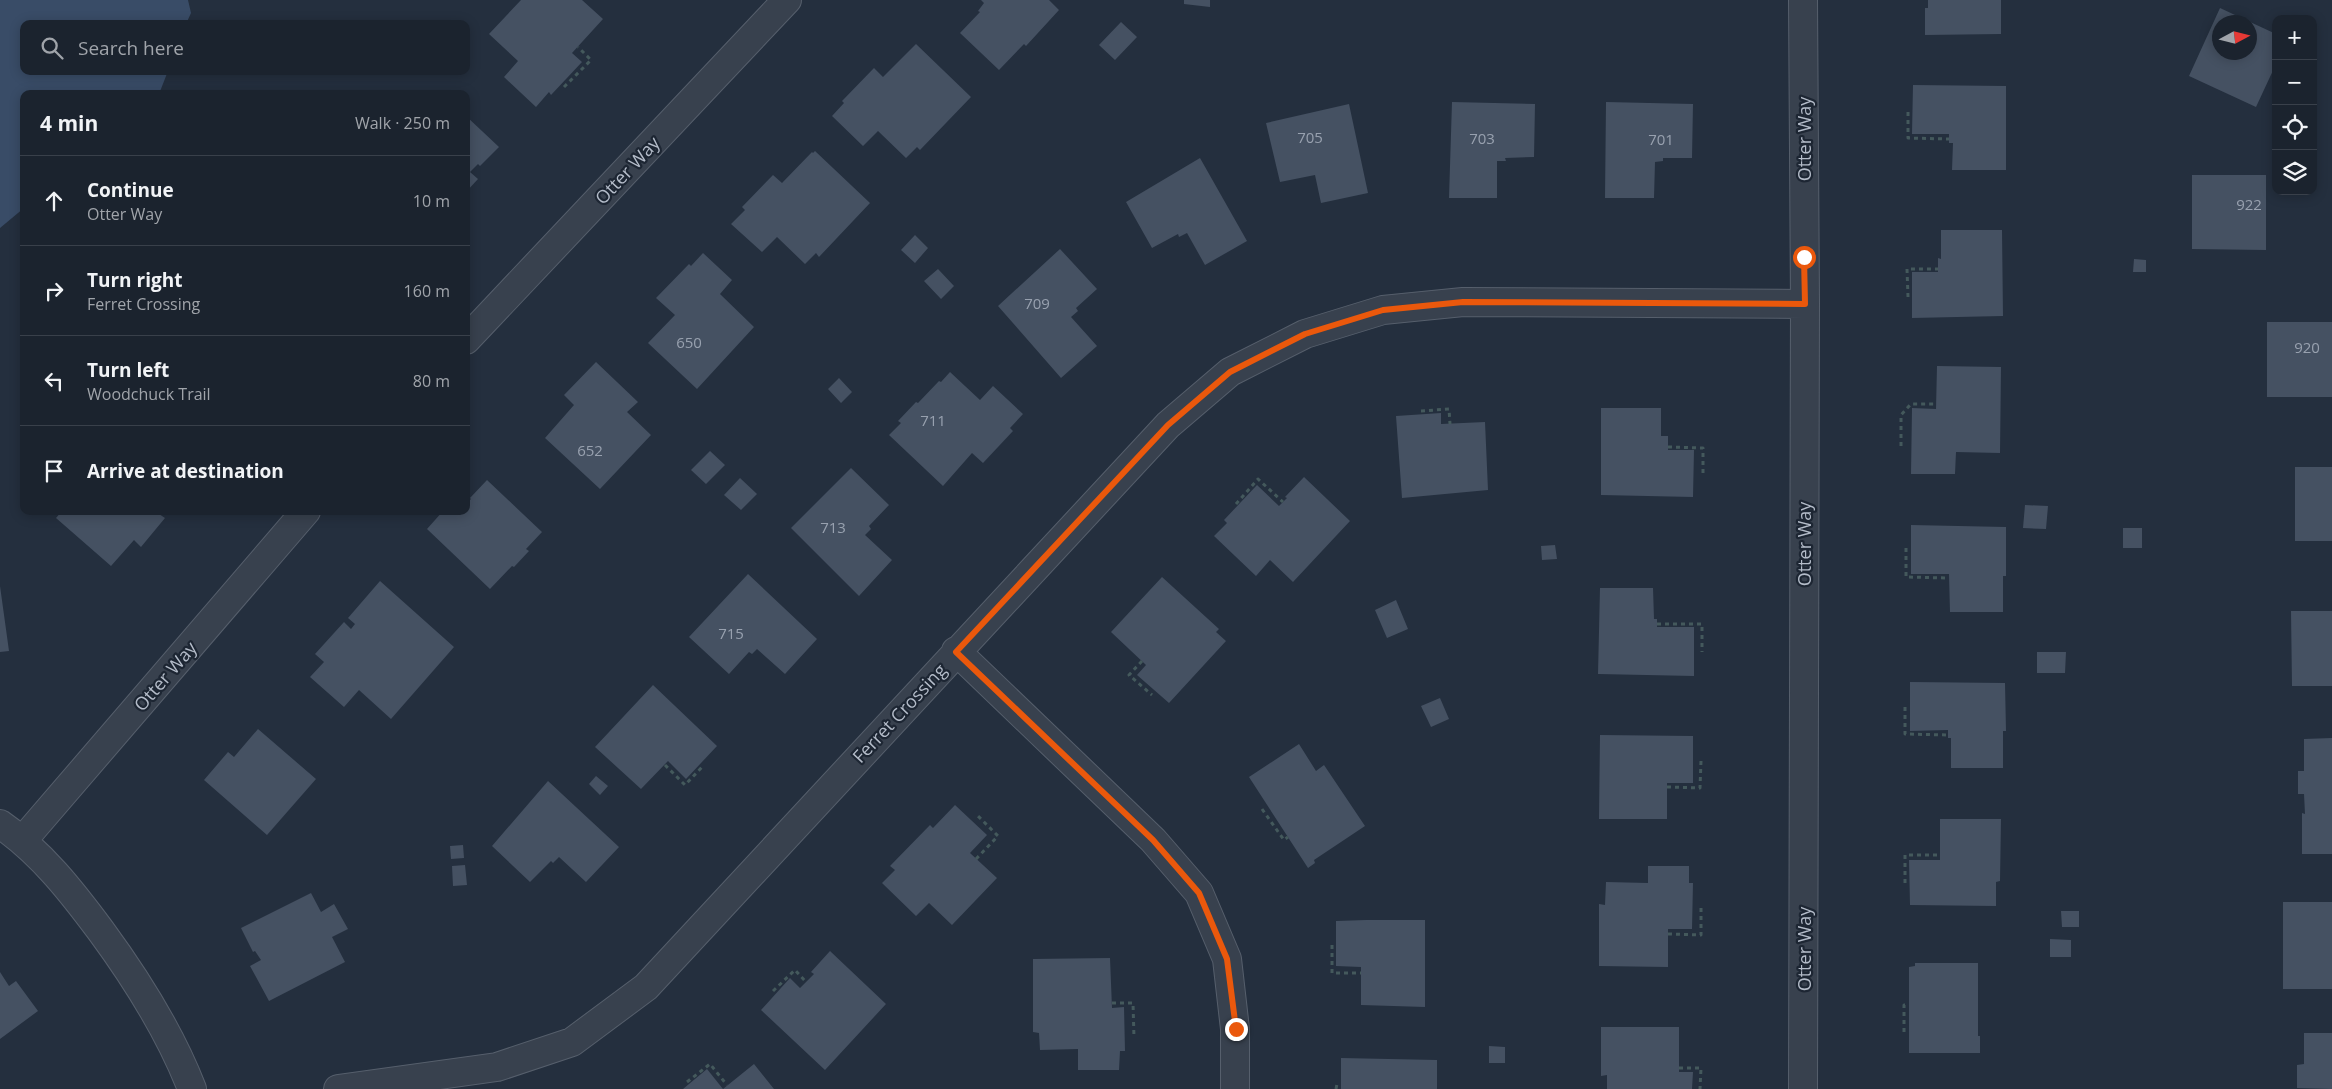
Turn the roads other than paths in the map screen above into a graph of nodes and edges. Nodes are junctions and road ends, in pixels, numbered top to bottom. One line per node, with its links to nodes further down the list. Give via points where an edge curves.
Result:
1 (787, 0): 4 (street, Otter Way)
2 (1803, 0): 3 (street, Otter Way)
3 (1805, 304): 6 (street, Ferret Crossing, via 1463,302 1383,310 1305,334 1230,372 1168,425); 12 (street, Otter Way)
4 (470, 336)
5 (303, 515): 8 (street, Otter Way)
6 (956, 652): 10 (street, Ferret Crossing, via 646,987 572,1042 497,1067); 11 (street, via 1153,840 1199,893 1227,959 1236,1029)
7 (0, 824): 8 (street)
8 (23, 840): 9 (street, via 77,898 138,982)
9 (192, 1089)
10 (338, 1089)
11 (1235, 1089)
12 (1804, 1089)

